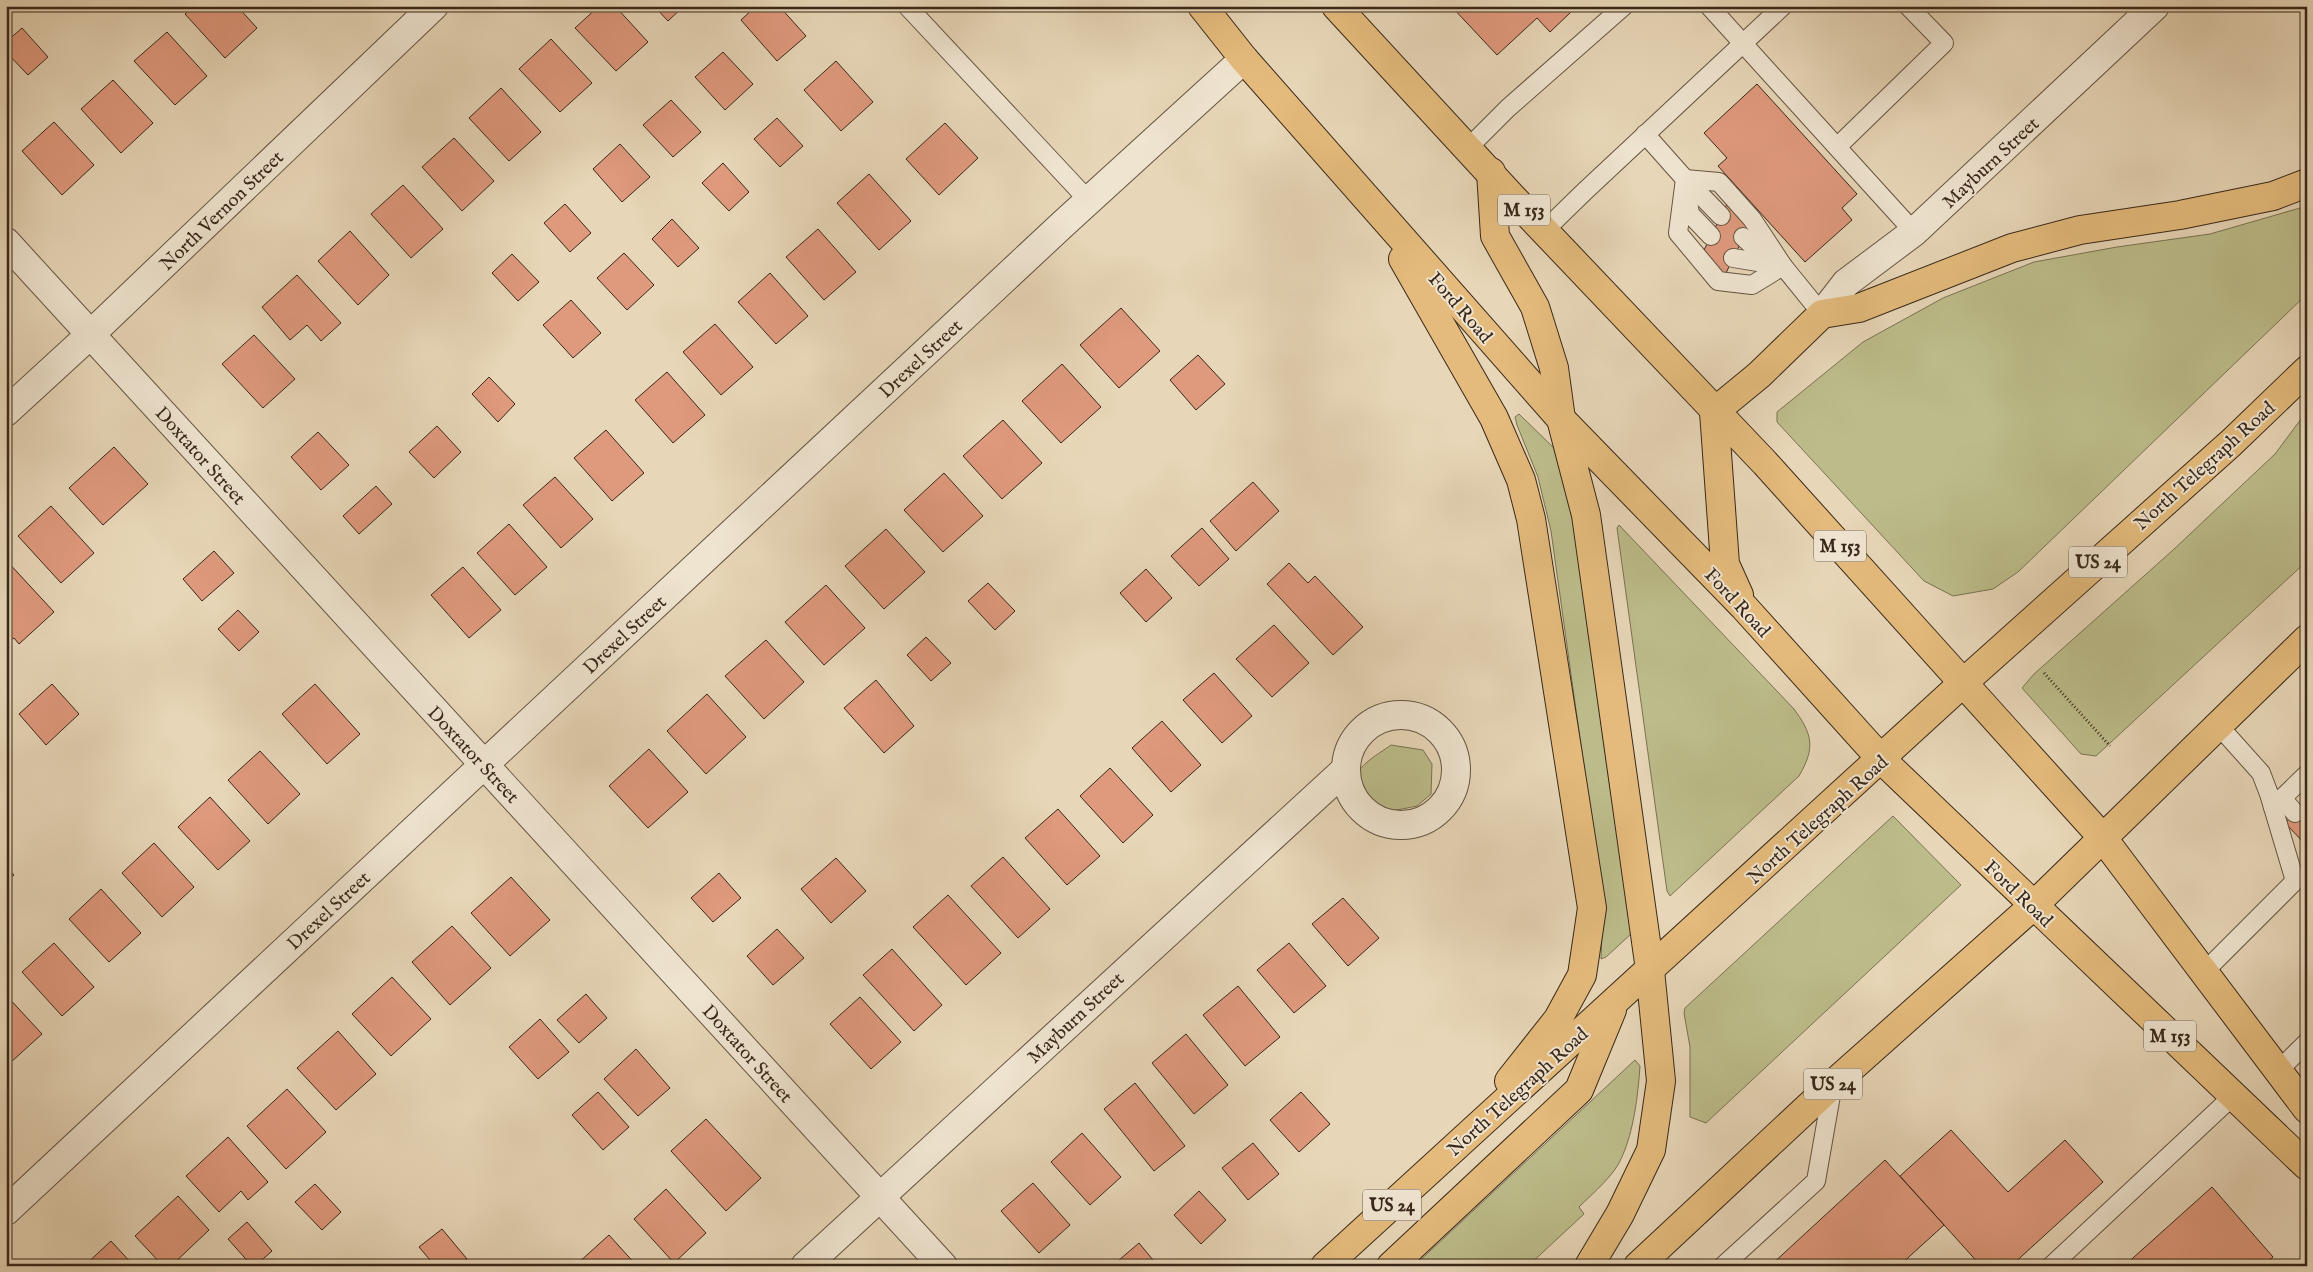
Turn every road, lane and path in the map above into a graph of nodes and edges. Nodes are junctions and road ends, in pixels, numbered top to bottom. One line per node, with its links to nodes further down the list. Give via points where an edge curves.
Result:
1 (434, 6): 29 (street, North Vernon Street)
2 (907, 6): 18 (lane)
3 (1202, 6): 11 (main road, Ford Road / M 153)
4 (1336, 6): 14 (main road, M 153)
5 (1624, 6): 14 (lane, via 1508,108)
6 (1709, 6): 10 (lane)
7 (1783, 6): 10 (lane)
8 (1908, 6): 13 (lane, via 1944,43)
9 (2155, 6): 22 (street, Mayburn Street)
10 (1742, 44): 12 (lane); 13 (lane)
11 (1244, 59): 18 (street, Drexel Street); 19 (main road, Ford Road / M 153)
12 (1645, 134): 16 (lane); 21 (lane)
13 (1837, 147): 22 (lane)
14 (1468, 148): 15 (main road, M 153)
15 (1491, 172): 21 (main road, M 153); 33 (main road, via 1495,236 1535,307 1554,368)
16 (1685, 179): 20 (lane); 23 (lane, via 1690,214); 27 (lane, via 1720,182 1760,228); 27 (lane, via 1678,233 1718,281 1752,285)
17 (2307, 184): 28 (main road, via 2273,196 2180,215 2080,230 2012,248 1859,308)
18 (1089, 201): 41 (street, Drexel Street)
19 (1373, 208): 33 (main road, Ford Road / M 153); 57 (main road, via 1494,418 1521,480 1531,519 1592,908 1582,975 1558,1019)
20 (1721, 216)
21 (1544, 231): 32 (main road, M 153)
22 (1914, 232): 28 (street, Mayburn Street, via 1846,283)
23 (1711, 236)
24 (1743, 238): 27 (lane)
25 (6, 242): 29 (street, Doxtator Street)
26 (1733, 258): 27 (lane)
27 (1783, 266): 28 (lane)
28 (1822, 314): 32 (main road, via 1759,375)
29 (92, 334): 31 (street, North Vernon Street); 41 (street, Doxtator Street)
30 (2307, 370): 37 (main road, North Telegraph Road / US 24)
31 (6, 412)
32 (1714, 412): 34 (main road, via 1726,564); 37 (main road, M 153)
33 (1561, 419): 34 (main road, Ford Road / M 153); 49 (main road, via 1586,515)
34 (1744, 607): 40 (main road, Ford Road / M 153)
35 (2307, 639): 38 (main road, US 24)
36 (2044, 673): 39 (path)
37 (1964, 682): 40 (main road, North Telegraph Road / US 24); 46 (main road, M 153)
38 (2218, 725): 44 (lane, via 2261,773); 46 (main road, US 24)
39 (2110, 746)
40 (1882, 760): 48 (main road, Ford Road / M 153); 49 (main road, North Telegraph Road / US 24)
41 (486, 764): 59 (street, Doxtator Street); 60 (street, Drexel Street)
42 (1346, 769): 42 (street, via 1353,797 1364,812 1381,822 1400,825 1419,822 1436,813 1455,782 1451,748 1441,732 1427,721 1410,715 1376,720 1362,730 1351,744); 59 (street, Mayburn Street)
43 (2306, 776): 44 (lane)
44 (2278, 803): 45 (lane); 47 (lane)
45 (2295, 813)
46 (2102, 837): 48 (main road, US 24); 50 (main road, M 153)
47 (2301, 882): 50 (lane)
48 (2033, 906): 54 (main road, US 24); 55 (main road, Ford Road / M 153)
49 (1650, 970): 51 (main road, North Telegraph Road / US 24); 66 (main road, via 1661,1081 1652,1150)
50 (2204, 972): 53 (main road, M 153)
51 (1615, 1002): 57 (main road, North Telegraph Road / US 24); 65 (main road, via 1579,1090)
52 (2307, 1042): 53 (lane)
53 (2278, 1071): 56 (main road, M 153)
54 (1833, 1084): 67 (main road, US 24); 68 (lane, via 1816,1181)
55 (2233, 1096): 58 (main road, Ford Road / M 153); 61 (lane)
56 (2307, 1109)
57 (1458, 1145): 64 (main road, North Telegraph Road / US 24)
58 (2307, 1166)
59 (880, 1196): 62 (street, Mayburn Street); 63 (street, Doxtator Street)
60 (6, 1211)
61 (2056, 1264)
62 (805, 1266)
63 (943, 1266)
64 (1325, 1266)
65 (1391, 1266)
66 (1589, 1266)
67 (1638, 1266)
68 (1723, 1266)

